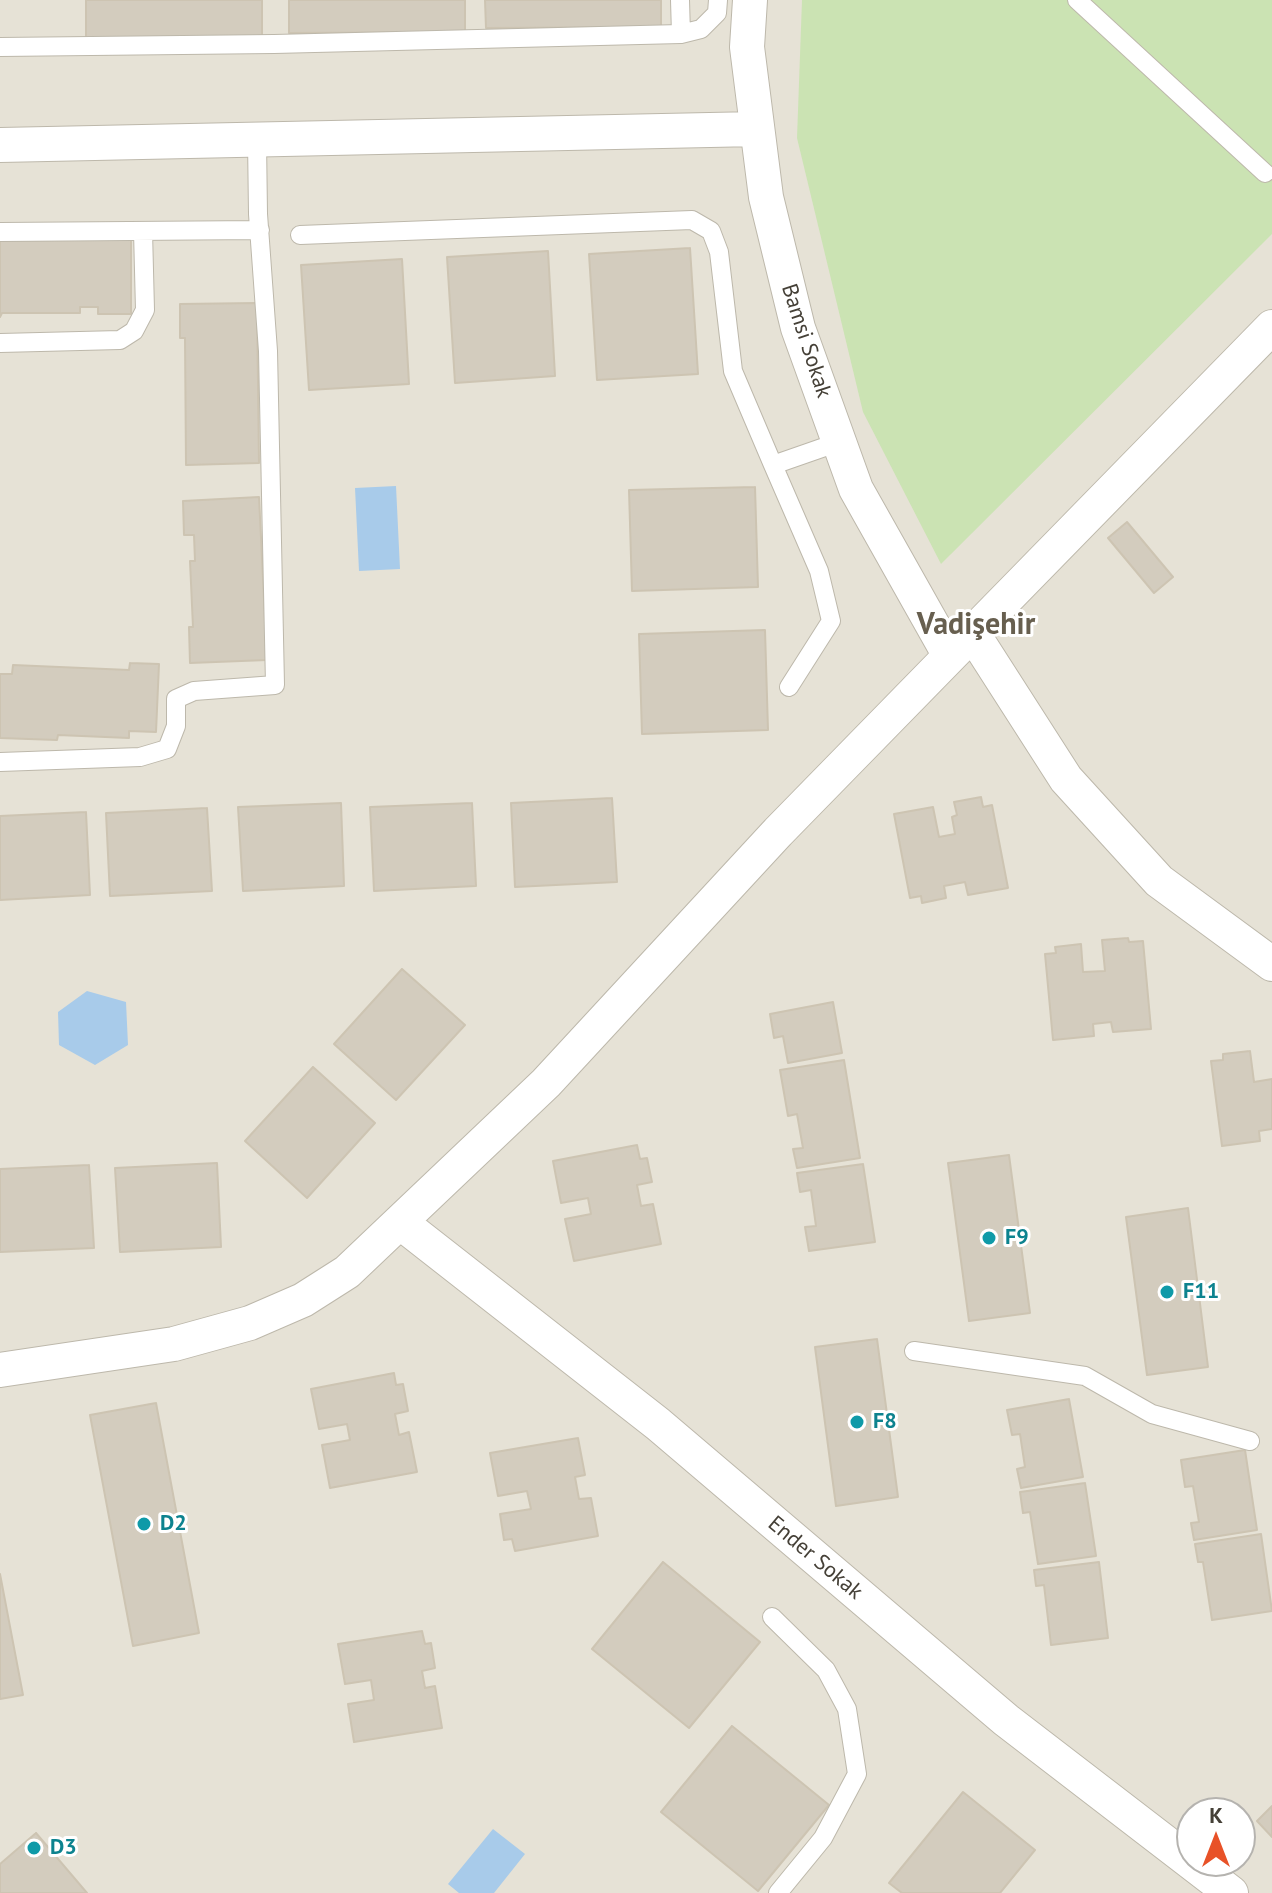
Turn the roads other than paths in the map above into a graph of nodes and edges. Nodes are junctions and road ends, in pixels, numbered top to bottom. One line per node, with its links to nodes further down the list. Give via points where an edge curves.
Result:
1 (680, 0): 5 (lane)
2 (718, 0): 5 (lane, via 717,13 701,29)
3 (750, 0): 7 (street, Bamsi Sokak, via 747,47)
4 (1077, 0): 10 (lane)
5 (681, 34): 6 (lane)
6 (0, 47)
7 (757, 129): 8 (street); 17 (street, Bamsi Sokak, via 766,197 798,328)
8 (257, 140): 9 (street); 11 (lane)
9 (0, 145)
10 (1265, 173)
11 (260, 230): 12 (lane); 21 (lane, via 268,351 275,685 194,691 176,699 176,726 167,749 140,757)
12 (143, 231): 13 (lane); 16 (lane, via 145,310 134,331 120,340)
13 (0, 232)
14 (300, 235): 18 (lane, via 692,220 711,231 719,252 733,371)
15 (1272, 327): 19 (street)
16 (0, 343)
17 (839, 442): 18 (lane); 19 (street, Bamsi Sokak, via 856,489)
18 (773, 465): 20 (lane, via 819,571 831,621)
19 (962, 645): 22 (street, Bamsi Sokak, via 1066,779 1159,881); 23 (street, via 778,832 546,1083)
20 (789, 687)
21 (0, 762)
22 (1272, 964)
23 (400, 1222): 25 (street, via 347,1272 303,1300 250,1323 174,1344); 29 (street, Ender Sokak, via 658,1424 1006,1720)
24 (914, 1351): 26 (lane, via 1085,1376 1152,1414)
25 (0, 1370)
26 (1250, 1441)
27 (772, 1617): 28 (lane, via 826,1670 847,1709 857,1774 823,1838)
28 (778, 1893)
29 (1231, 1893)

